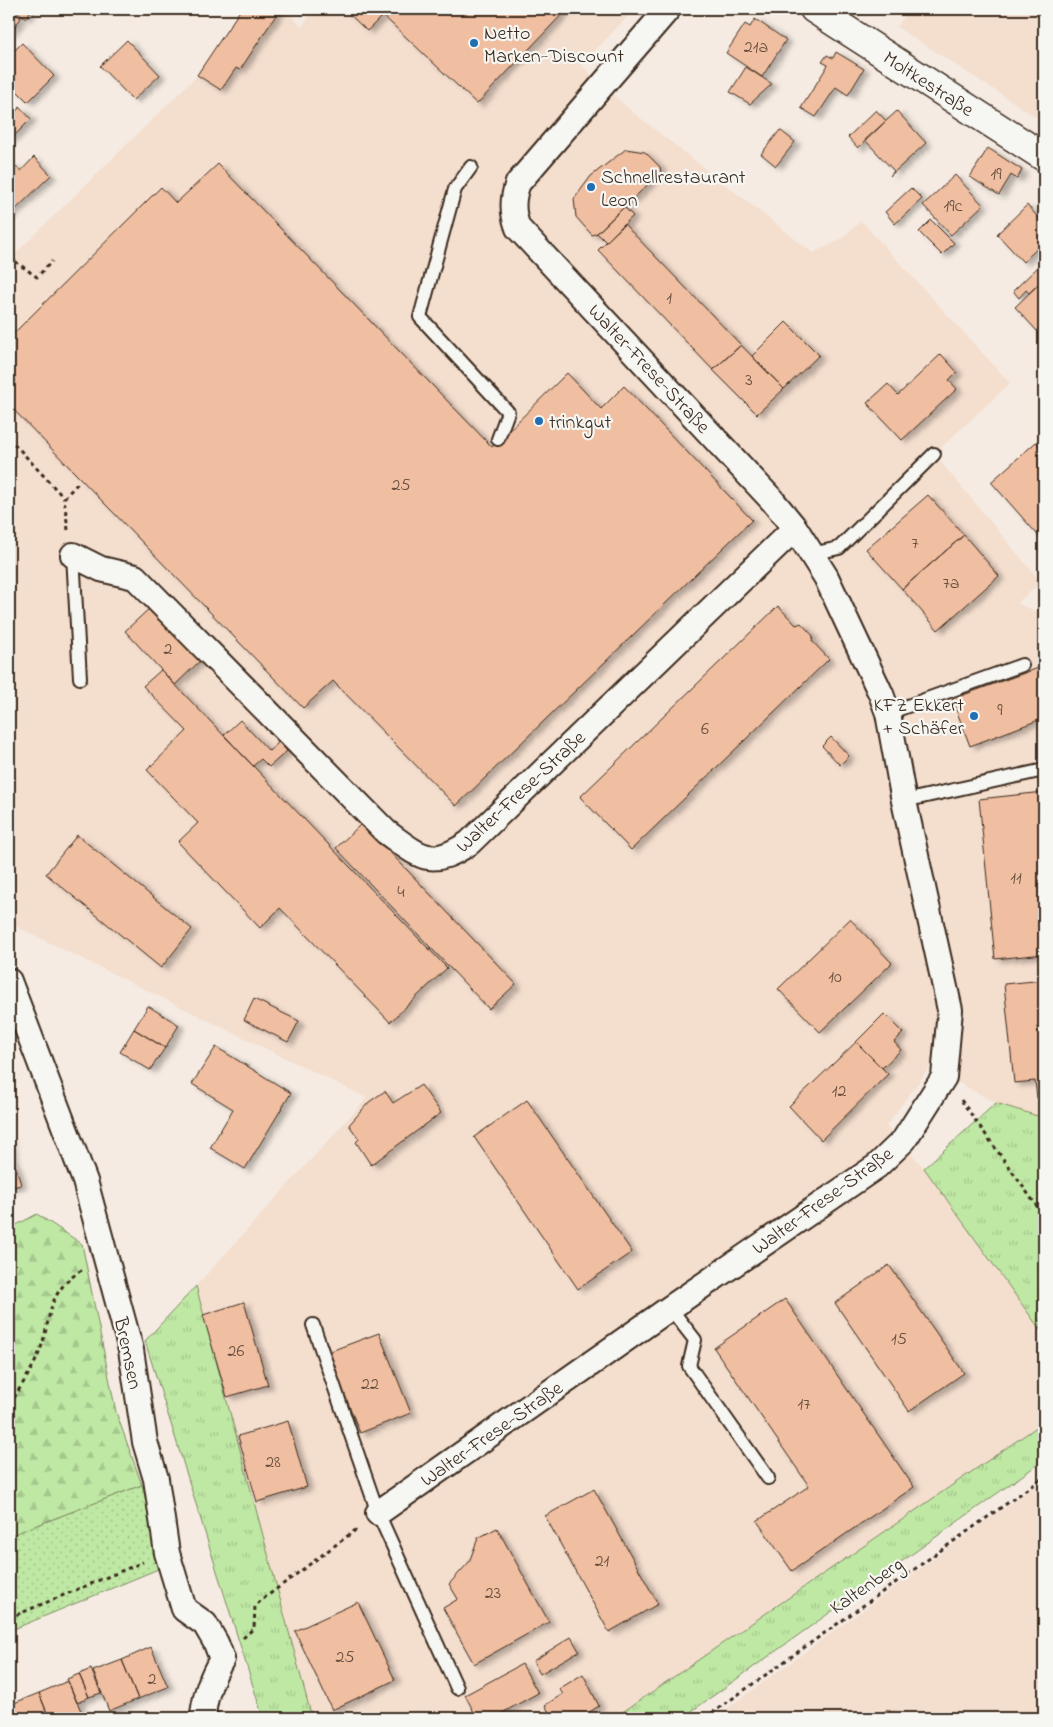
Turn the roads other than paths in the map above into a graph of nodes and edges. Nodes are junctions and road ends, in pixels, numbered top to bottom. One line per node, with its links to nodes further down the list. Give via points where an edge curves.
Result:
1 (668, 9): 7 (street, Walter-Frese-Straße, via 518,183 513,205 518,228)
2 (814, 9): 3 (street, Moltkestraße)
3 (1044, 158)
4 (471, 168): 5 (lane, via 455,189 420,317 508,412)
5 (498, 439)
6 (934, 454): 8 (lane, via 839,548)
7 (795, 528): 8 (street, Walter-Frese-Straße); 9 (street, Walter-Frese-Straße, via 469,843 451,855 435,860 410,850 386,832 135,577 101,569)
8 (811, 554): 12 (street, Walter-Frese-Straße, via 826,577)
9 (74, 555): 11 (lane)
10 (1022, 665): 12 (lane)
11 (80, 678)
12 (888, 713): 14 (street, Walter-Frese-Straße)
13 (1044, 770): 14 (lane)
14 (904, 802): 16 (street, Walter-Frese-Straße, via 950,1010 944,1077 904,1140 876,1166)
15 (9, 981): 21 (street, Bremsen, via 85,1181 131,1350 167,1552 184,1610 205,1624 222,1659 210,1680)
16 (670, 1308): 18 (lane, via 695,1340 689,1366); 19 (street, Walter-Frese-Straße)
17 (313, 1325): 19 (lane)
18 (768, 1478)
19 (378, 1513): 20 (lane)
20 (457, 1688)
21 (200, 1717)

